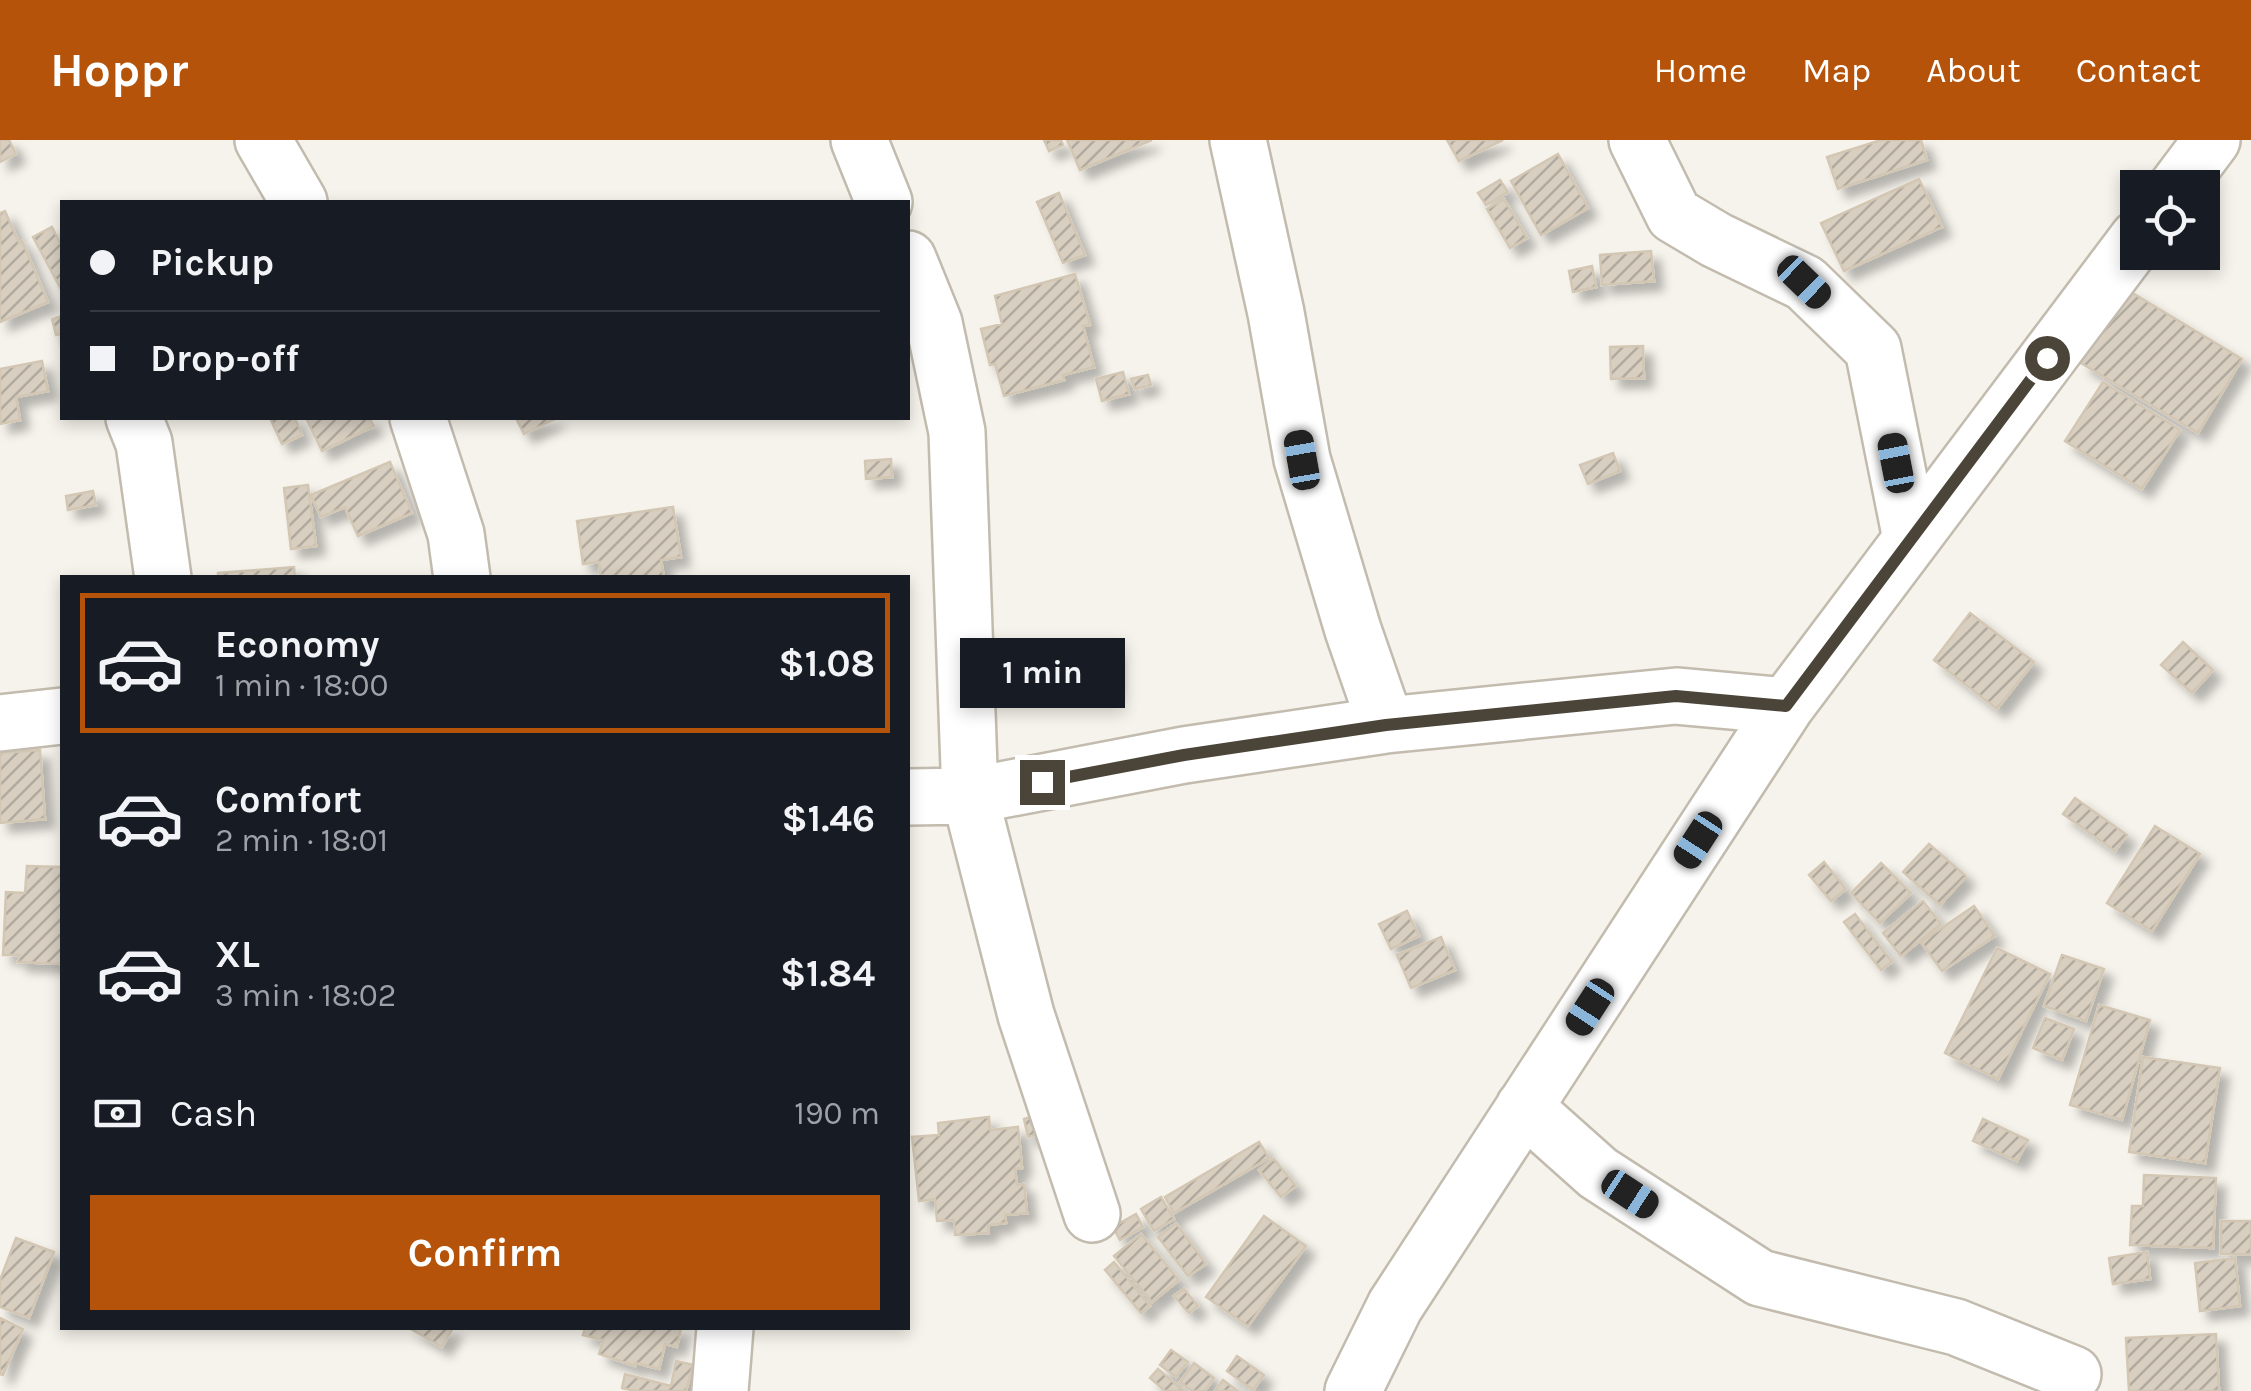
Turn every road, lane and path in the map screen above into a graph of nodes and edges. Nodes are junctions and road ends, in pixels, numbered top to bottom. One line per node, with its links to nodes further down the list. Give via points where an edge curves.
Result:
1 (262, 140): 7 (street)
2 (859, 140): 8 (street)
3 (1238, 140): 19 (street, via 1302,460)
4 (1637, 140): 13 (street, via 1674,215 1804,282 1873,349)
5 (2212, 140): 6 (street)
6 (2190, 170)
7 (298, 200)
8 (883, 200)
9 (2120, 262): 13 (street)
10 (910, 264): 20 (street, via 934,323 957,432)
11 (135, 420): 14 (street)
12 (419, 420): 15 (street, via 456,534)
13 (1911, 539): 16 (street)
14 (163, 575)
15 (462, 575)
16 (1786, 706): 19 (street, via 1676,696); 22 (street)
17 (60, 716): 18 (street)
18 (0, 724)
19 (1386, 725): 20 (street)
20 (970, 796): 21 (street); 23 (street, via 1026,1015)
21 (910, 797)
22 (1524, 1108): 25 (street, via 1598,1174 1760,1278 1956,1327); 27 (street, via 1395,1306)
23 (1092, 1214)
24 (725, 1330): 26 (street)
25 (2072, 1374)
26 (720, 1391)
27 (1353, 1391)

